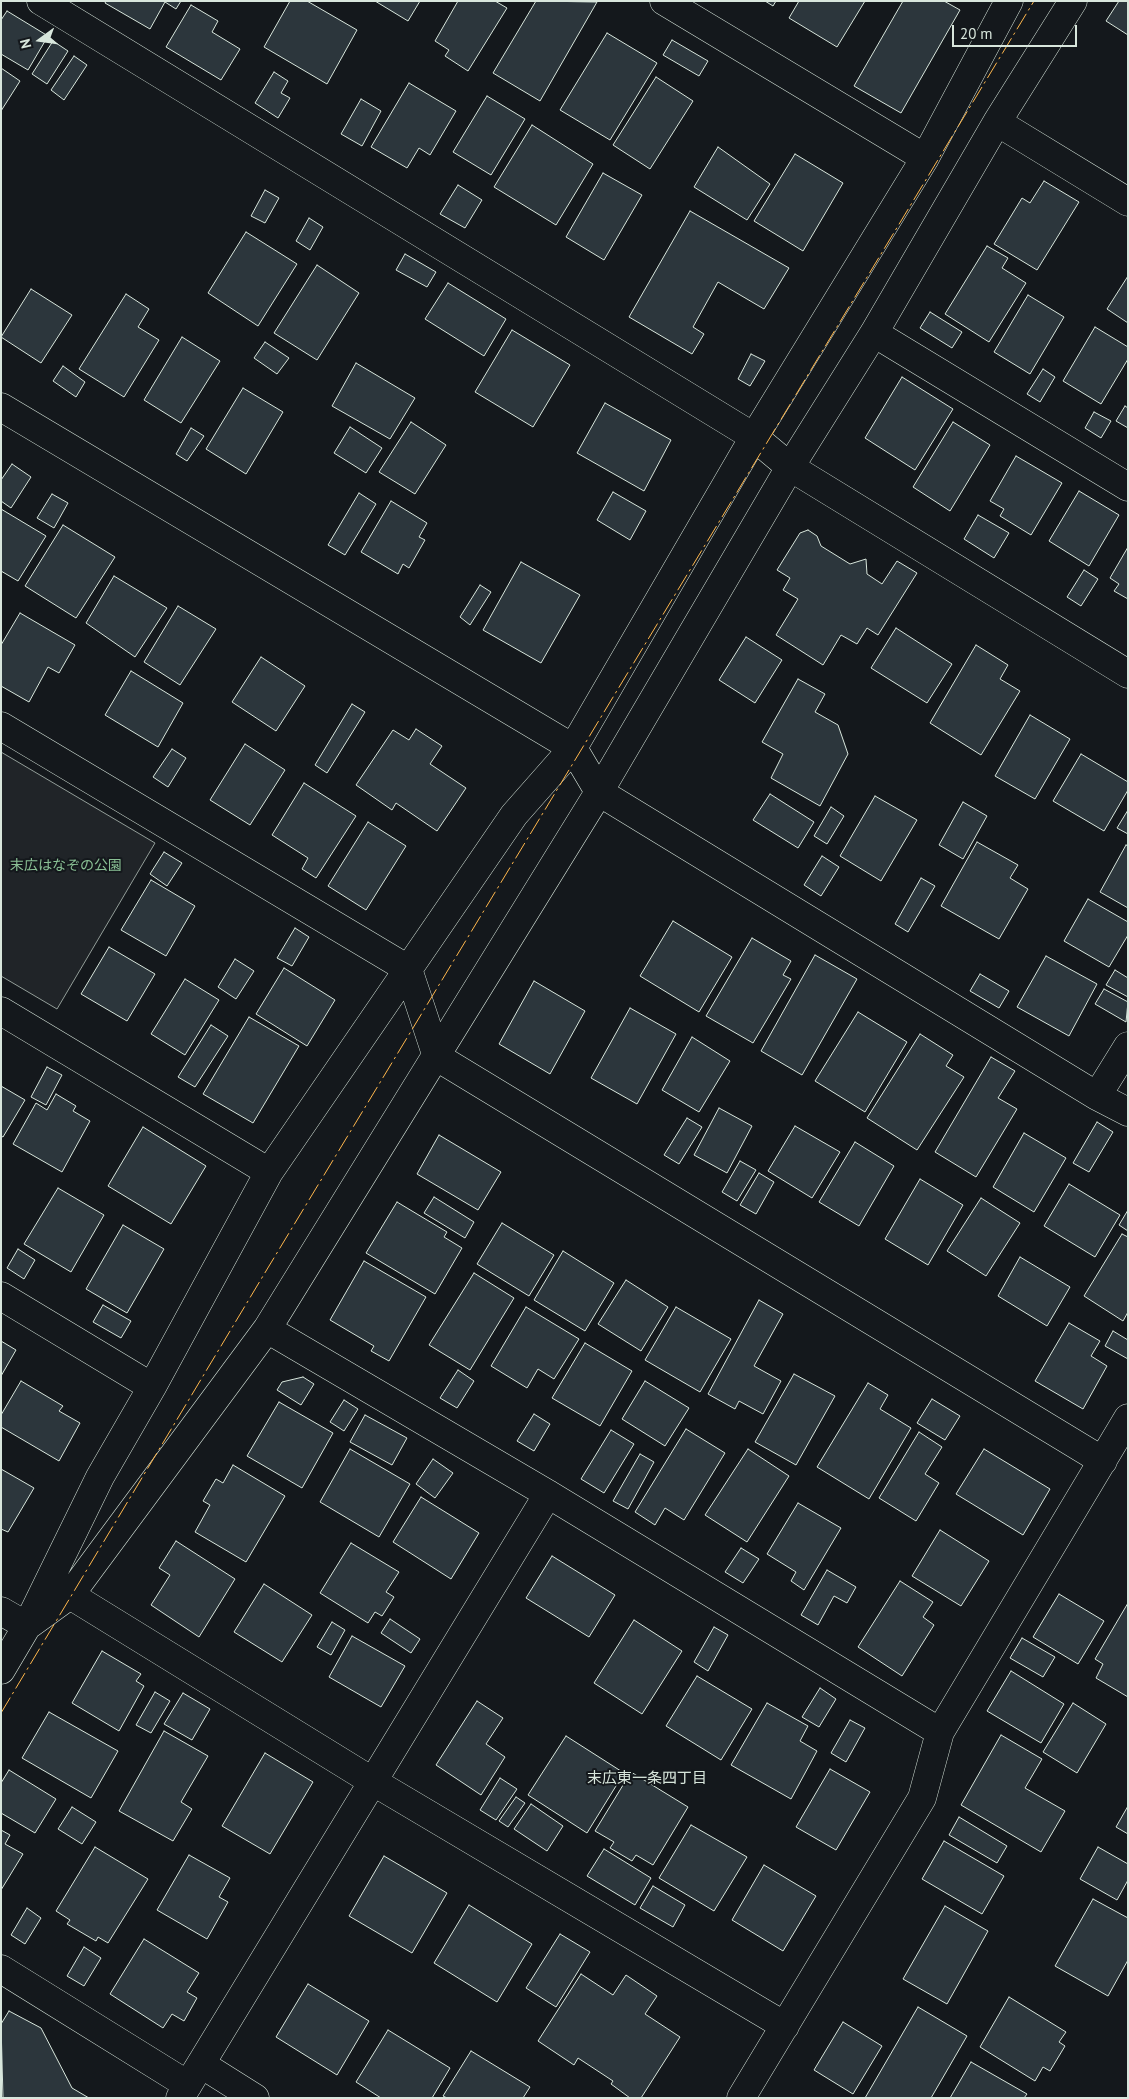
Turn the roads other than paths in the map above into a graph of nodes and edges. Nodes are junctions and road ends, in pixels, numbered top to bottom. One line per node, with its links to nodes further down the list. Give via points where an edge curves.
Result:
1 (41, 1): 10 (street)
2 (664, 1): 6 (street)
3 (1010, 1): 6 (street)
4 (1073, 1): 5 (street)
5 (997, 122): 7 (street); 8 (street)
6 (925, 158): 10 (street)
7 (1128, 202)
8 (874, 333): 11 (street); 12 (street)
9 (1, 407): 15 (street)
10 (754, 437): 11 (street); 15 (street)
11 (790, 467): 13 (street); 16 (street)
12 (1128, 487)
13 (1128, 674)
14 (1, 726): 17 (street)
15 (573, 748): 16 (street); 17 (street, via 514,814)
16 (599, 792): 20 (street); 21 (street)
17 (408, 969): 20 (street); 23 (street)
18 (1, 1011): 23 (street)
19 (1128, 1046): 21 (street)
20 (437, 1057): 25 (street); 28 (street)
21 (1097, 1096): 22 (street)
22 (1128, 1112)
23 (269, 1172): 26 (street)
24 (1, 1296): 26 (street)
25 (267, 1329): 29 (street); 30 (street)
26 (152, 1387): 32 (street, via 100,1477)
27 (1128, 1418): 28 (street)
28 (1103, 1461): 34 (street)
29 (548, 1494): 34 (street); 35 (street)
30 (70, 1595): 32 (street); 35 (street)
31 (1, 1611): 32 (street)
32 (27, 1626): 33 (street)
33 (1, 1670)
34 (940, 1732): 37 (street, via 922,1798)
35 (372, 1781): 37 (street); 38 (street)
36 (1, 1969): 38 (street)
37 (785, 2026): 40 (street)
38 (190, 2082): 39 (street)
39 (255, 2098)
40 (741, 2098)

